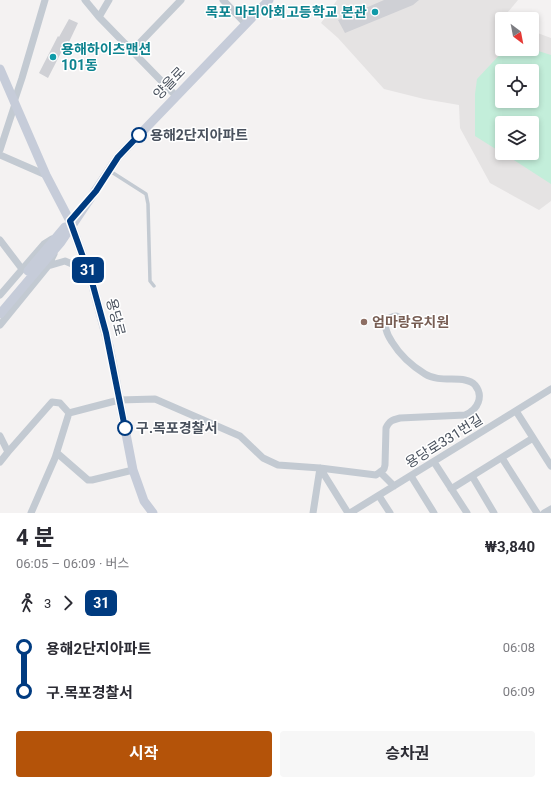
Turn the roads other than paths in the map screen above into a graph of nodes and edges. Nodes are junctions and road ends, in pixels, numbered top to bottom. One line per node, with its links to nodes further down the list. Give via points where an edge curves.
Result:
1 (44, 0): 12 (street)
2 (85, 0): 7 (street)
3 (109, 0): 7 (street)
4 (180, 0): 9 (street)
5 (223, 0): 8 (street)
6 (269, 0): 8 (street, 양을로)
7 (99, 17): 9 (street)
8 (246, 24): 11 (street, 양을로)
9 (132, 51): 11 (street)
10 (0, 69): 12 (street, 용당로)
11 (176, 96): 15 (street, 양을로, via 118,157)
12 (15, 103): 13 (street); 16 (street, 용당로)
13 (0, 150)
14 (0, 155): 16 (street)
15 (109, 171): 17 (street, 양을로); 23 (lane, via 146,194 150,281)
16 (46, 175): 17 (street, 용당로)
17 (71, 224): 18 (street, 양을로); 22 (street, 용당로)
18 (59, 239): 20 (street); 21 (street, via 44,244); 25 (street, 양을로); 26 (street, 양을로)
19 (0, 240): 21 (street)
20 (48, 266): 22 (street, via 65,261 79,267); 28 (street)
21 (22, 269): 24 (street)
22 (92, 282): 30 (street, 용당로, via 109,346)
23 (154, 286)
24 (0, 295)
25 (0, 305)
26 (0, 314)
27 (404, 320): 43 (street, via 391,317 387,319 385,326 392,342 405,358 430,377 471,382 479,392 480,399 472,411 465,415 392,420 386,428 385,465)
28 (0, 325)
29 (551, 389): 31 (street, 용당로331번길)
30 (119, 400): 32 (street); 41 (street, via 155,399 240,436 263,458 278,465); 42 (street, 용당로)
31 (516, 411): 34 (street); 39 (street, 용당로331번길)
32 (69, 413): 35 (street, via 60,403 52,402); 36 (street)
33 (0, 436): 35 (street)
34 (533, 438): 37 (street); 40 (street)
35 (8, 452): 38 (street)
36 (57, 453): 42 (street, via 88,480); 51 (street)
37 (502, 458): 45 (street); 58 (street)
38 (0, 462)
39 (434, 462): 44 (street, 용당로331번길); 47 (street)
40 (551, 466)
41 (320, 468): 43 (street, via 376,475); 52 (street); 53 (street)
42 (133, 470): 50 (street, 용당로)
43 (380, 472): 46 (street)
44 (412, 476): 46 (street, 용당로331번길); 55 (street)
45 (472, 476): 47 (street); 57 (street)
46 (394, 486): 48 (street, 용당로331번길)
47 (451, 489): 56 (street)
48 (379, 496): 53 (street, 용당로331번길); 54 (street)
49 (551, 509): 59 (street)
50 (148, 511)
51 (31, 513)
52 (313, 513)
53 (349, 513)
54 (390, 513)
55 (434, 513)
56 (467, 513)
57 (494, 513)
58 (537, 513)
59 (544, 513)

